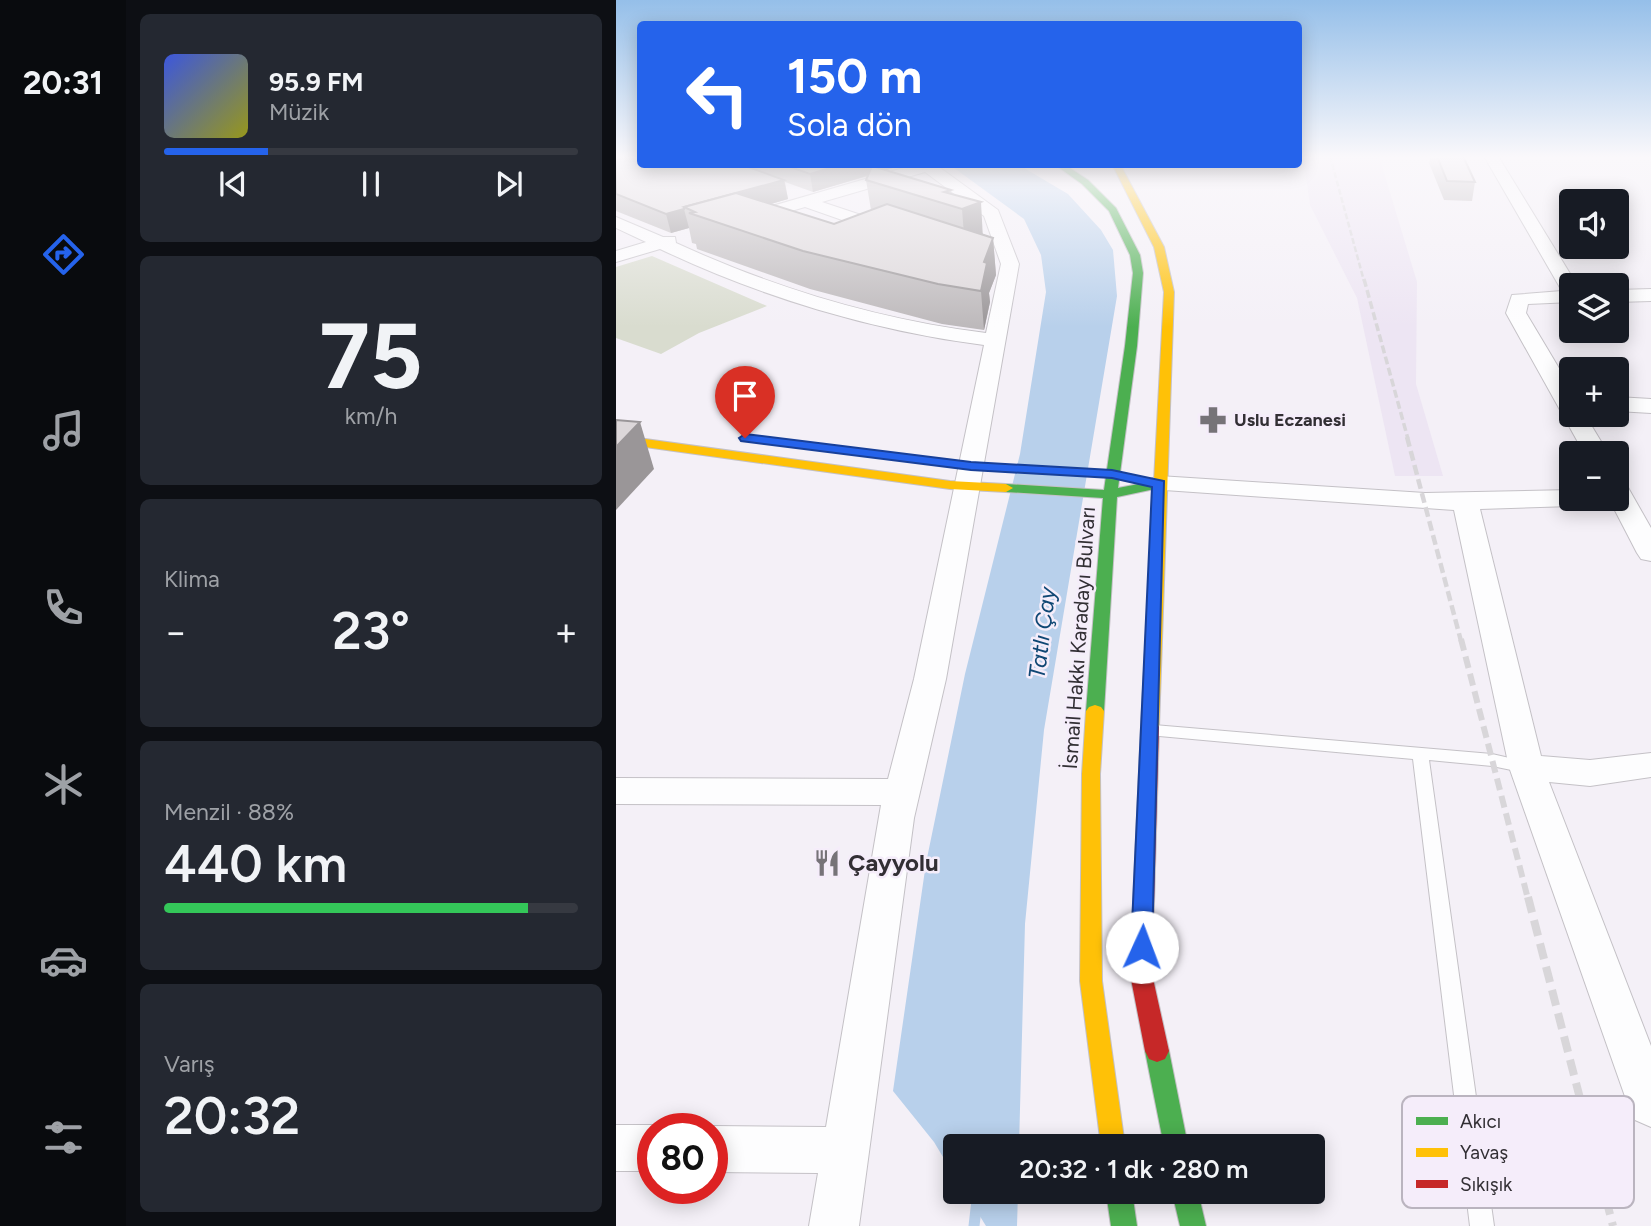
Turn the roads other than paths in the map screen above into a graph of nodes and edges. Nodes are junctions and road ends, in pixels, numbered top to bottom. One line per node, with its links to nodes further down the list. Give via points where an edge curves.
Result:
1 (768, 213): 9 (street)
2 (843, 213): 11 (street)
3 (991, 213): 19 (street, via 1010,264 1002,268)
4 (1114, 213): 25 (main road, İsmail Hakkı Karadayı Bulvarı, via 1137,265 1138,285 1131,346)
5 (1141, 213): 26 (main road, via 1158,247 1168,282)
6 (1525, 213): 14 (street)
7 (1545, 213): 15 (street)
8 (616, 222): 12 (street)
9 (728, 225)
10 (689, 236): 12 (street)
11 (907, 236)
12 (663, 243): 13 (street); 19 (street, via 704,263 812,302 923,331)
13 (616, 257)
14 (1560, 273)
15 (1581, 273)
16 (1559, 295): 20 (street, via 1519,299 1516,313)
17 (1651, 295): 18 (street)
18 (1629, 296)
19 (995, 340): 24 (street)
20 (1559, 386)
21 (1629, 405): 22 (street)
22 (1651, 406)
23 (616, 439): 24 (main road, via 938,484)
24 (974, 474): 27 (main road); 39 (street)
25 (1105, 474): 26 (main road); 27 (main road, İsmail Hakkı Karadayı Bulvarı)
26 (1159, 484): 27 (main road); 31 (street); 34 (main road)
27 (1110, 494): 42 (main road, İsmail Hakkı Karadayı Bulvarı, via 1091,774 1091,981)
28 (1629, 495): 29 (street)
29 (1651, 496)
30 (1559, 498): 31 (street)
31 (1465, 502): 37 (street)
32 (1628, 511): 33 (street)
33 (1651, 553)
34 (1149, 731): 35 (lane); 43 (main road, via 1141,974)
35 (1420, 754): 37 (lane); 41 (lane)
36 (1651, 765): 37 (street, via 1590,774)
37 (1526, 767): 40 (street)
38 (616, 791): 39 (street)
39 (903, 792): 47 (street)
40 (1648, 1089)
41 (1465, 1096)
42 (1111, 1134)
43 (1174, 1134)
44 (616, 1148): 45 (street)
45 (637, 1148)
46 (728, 1149): 47 (street)
47 (845, 1150): 51 (street)
48 (1121, 1204): 52 (main road)
49 (1187, 1204): 53 (main road)
50 (1480, 1208): 54 (lane)
51 (835, 1226)
52 (1124, 1226)
53 (1192, 1226)
54 (1482, 1226)

